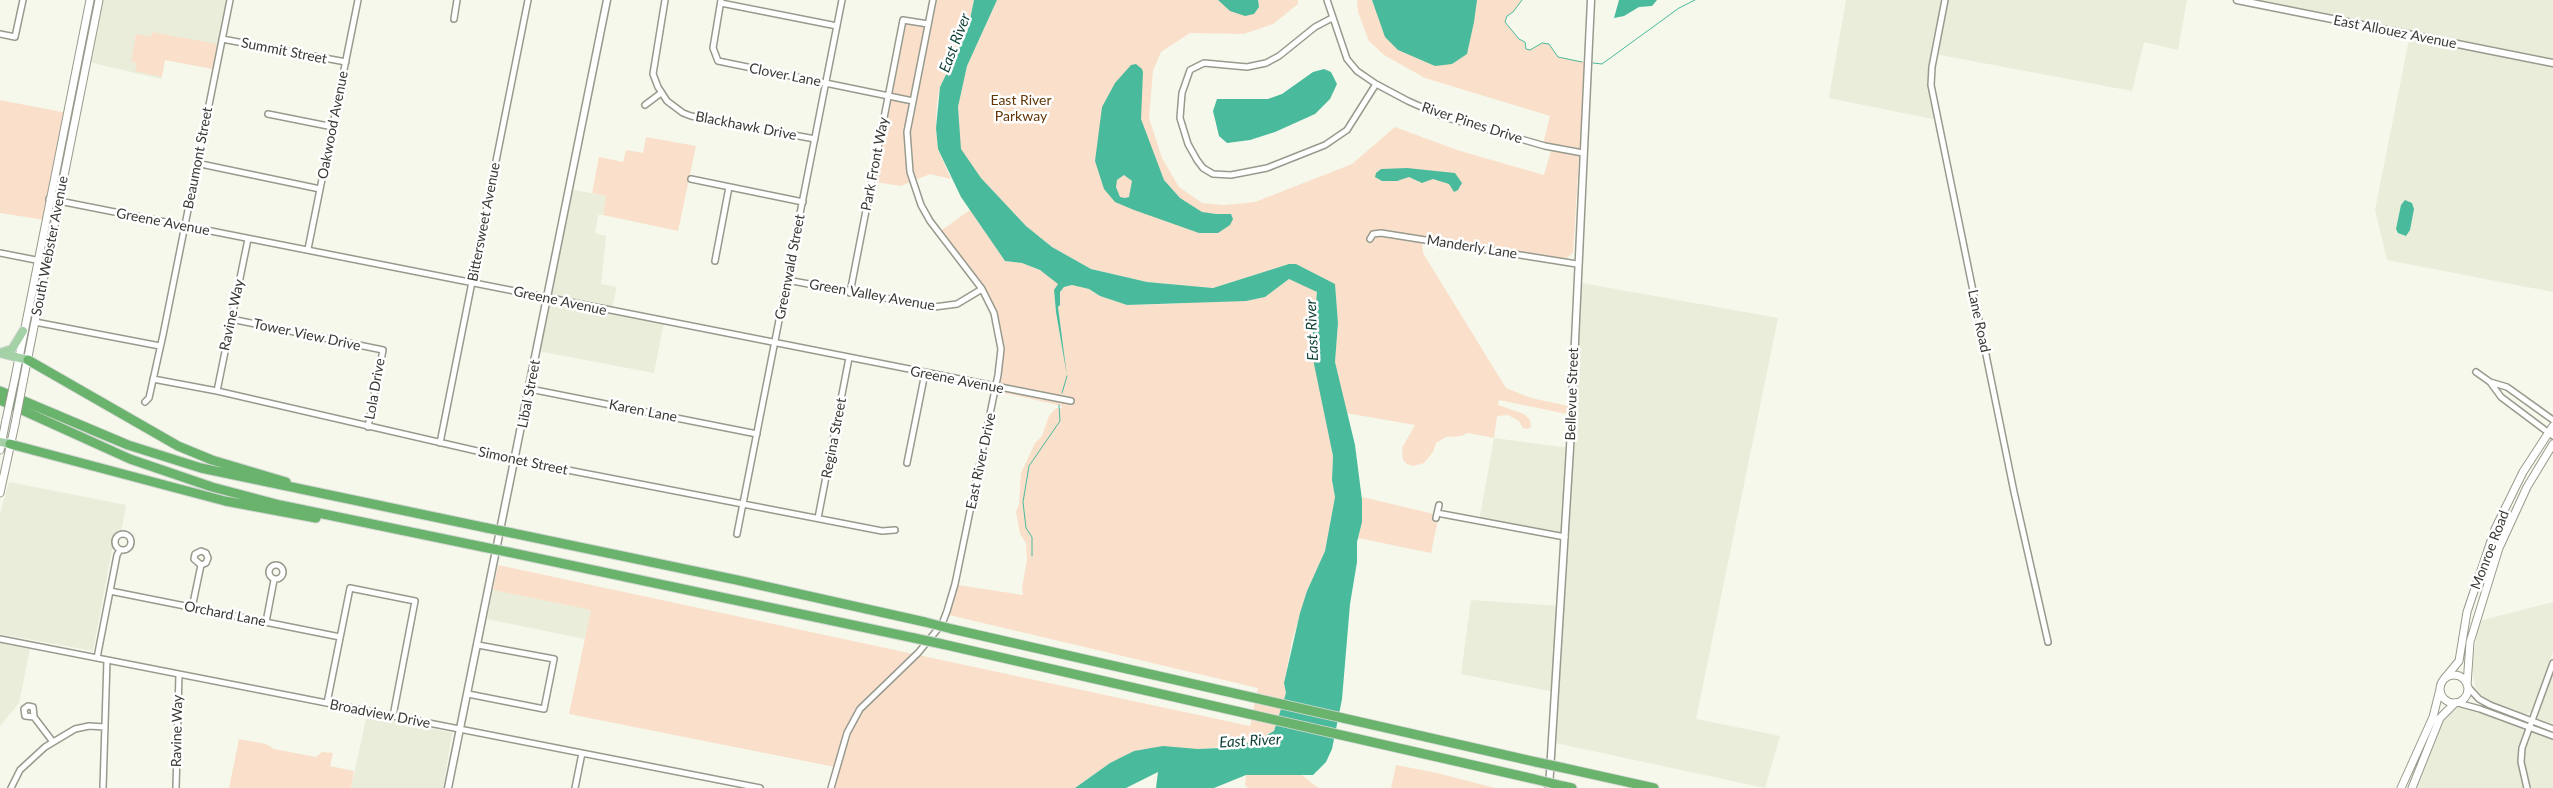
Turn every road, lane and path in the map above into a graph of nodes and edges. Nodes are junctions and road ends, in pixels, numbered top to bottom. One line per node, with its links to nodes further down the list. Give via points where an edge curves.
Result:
1 (23, 0): 21 (street, via 15,37)
2 (90, 0): 39 (main road, South Webster Avenue)
3 (99, 0): 40 (main road, South Webster Avenue)
4 (230, 0): 22 (street, Beaumont Street)
5 (358, 0): 23 (street, Oakwood Avenue)
6 (457, 0): 18 (street)
7 (528, 0): 52 (street, Bittersweet Avenue)
8 (606, 0): 55 (street, Libal Street)
9 (665, 0): 27 (street, Blackhawk Drive, via 653,68)
10 (842, 0): 20 (street, Greenwald Street)
11 (933, 0): 19 (street, East River Drive)
12 (1326, 0): 17 (street, River Pines Drive)
13 (1591, 0): 34 (street, Bellevue Street)
14 (1945, 0): 102 (street, Lane Road, via 1931,85)
15 (2237, 0): 24 (street, East Allouez Avenue)
16 (721, 2): 20 (street); 25 (street, Clover Lane, via 713,48 718,61)
17 (1332, 18): 26 (street, River Pines Drive, via 1349,63); 26 (street, via 1315,26 1266,64 1204,63 1190,70 1182,93 1180,118 1197,160 1213,174 1231,175 1267,168 1325,145 1346,130)
18 (454, 19)
19 (928, 24): 28 (street, Park Front Way, via 903,20); 29 (street, East River Drive)
20 (837, 26): 25 (street, Greenwald Street)
21 (0, 34)
22 (222, 39): 23 (street, Summit Street); 35 (street, Beaumont Street)
23 (346, 62): 32 (street, Oakwood Avenue)
24 (2553, 63)
25 (826, 83): 28 (street, Clover Lane); 33 (street, Greenwald Street)
26 (1376, 84): 34 (street, River Pines Drive, via 1408,102 1450,118 1552,148)
27 (661, 92): 30 (street); 33 (street, Blackhawk Drive, via 674,107 691,116)
28 (888, 96): 29 (street, Clover Lane); 54 (street, Park Front Way)
29 (913, 101): 53 (street, East River Drive, via 907,132 910,172 915,189 930,221)
30 (645, 105)
31 (268, 114): 32 (street)
32 (333, 127): 38 (street, Oakwood Avenue)
33 (815, 139): 41 (street, Greenwald Street)
34 (1583, 153): 50 (street, Bellevue Street)
35 (196, 163): 38 (street); 42 (street, Beaumont Street)
36 (691, 179): 37 (street)
37 (729, 187): 41 (street); 48 (street)
38 (320, 189): 45 (street, Oakwood Avenue)
39 (49, 199): 40 (street, Greene Avenue); 47 (main road, South Webster Avenue)
40 (58, 200): 42 (street, Greene Avenue); 49 (main road, South Webster Avenue)
41 (803, 202): 51 (street, Greenwald Street)
42 (184, 226): 43 (street, Greene Avenue); 60 (street, Beaumont Street)
43 (248, 239): 45 (street, Greene Avenue); 56 (street, Ravine Way)
44 (1370, 239): 50 (street, Manderly Lane, via 1372,234 1381,233)
45 (308, 249): 52 (street, Greene Avenue)
46 (0, 253): 47 (street)
47 (37, 260): 49 (street); 58 (main road, South Webster Avenue)
48 (716, 261)
49 (46, 262): 57 (main road, South Webster Avenue)
50 (1577, 264): 93 (street, Bellevue Street)
51 (787, 280): 54 (street, Green Valley Avenue); 59 (street, Greenwald Street)
52 (472, 283): 55 (street, Greene Avenue); 80 (street, Bittersweet Avenue)
53 (982, 290): 54 (street, Green Valley Avenue, via 957,304 934,307); 69 (street, East River Drive, via 999,330 1001,349)
54 (850, 293)
55 (548, 299): 59 (street, Greene Avenue); 70 (street, Libal Street)
56 (231, 319): 61 (street, Tower View Drive); 72 (street, Ravine Way)
57 (36, 322): 60 (street); 64 (main road, South Webster Avenue)
58 (23, 331): 62 (main road, via 11,350); 64 (main road, South Webster Avenue)
59 (775, 344): 63 (street, Greene Avenue); 79 (street, Greenwald Street)
60 (160, 346): 67 (street, Beaumont Street)
61 (382, 350): 77 (street, Lola Drive)
62 (0, 353): 64 (main road)
63 (850, 358): 66 (street, Greene Avenue); 89 (street, Regina Street)
64 (23, 359): 81 (main road, South Webster Avenue, bridge, via 15,378); 81 (main road, South Webster Avenue, bridge, via 23,382 15,424); 86 (highway, via 178,446 212,460)
65 (2476, 372): 68 (street)
66 (925, 373): 69 (street, Greene Avenue); 84 (street)
67 (153, 379): 72 (street, Simonet Street); 75 (street, Beaumont Street, via 149,398)
68 (2490, 382): 76 (street, via 2507,387); 78 (street, via 2501,397)
69 (996, 387): 74 (street, Greene Avenue); 131 (street, East River Drive, via 956,584 942,624 918,653 860,709 847,733)
70 (530, 389): 79 (street, Karen Lane); 83 (street, Libal Street)
71 (0, 391): 86 (highway, via 117,441 166,458)
72 (217, 391): 77 (street, Simonet Street)
73 (0, 400): 90 (highway, via 172,474 223,490)
74 (1071, 401)
75 (144, 402)
76 (2553, 420)
77 (368, 427): 80 (street, Simonet Street)
78 (2552, 431): 108 (main road, Monroe Road, via 2523,472 2495,529 2467,612 2459,661)
79 (757, 434): 87 (street, Greenwald Street)
80 (440, 443): 83 (street, Simonet Street)
81 (3, 444): 85 (main road, South Webster Avenue); 90 (highway, via 225,501 344,524)
82 (2553, 444): 109 (main road, Monroe Road, via 2527,486 2498,548 2470,642)
83 (516, 460): 87 (street, Simonet Street); 103 (street, Libal Street)
84 (907, 463)
85 (0, 493)
86 (322, 494): 133 (highway, bridge, via 738,580)
87 (743, 504): 89 (street, Simonet Street); 92 (street, Greenwald Street)
88 (1439, 505): 93 (street, via 1436,516)
89 (818, 518): 91 (street, Simonet Street, via 882,531)
90 (360, 522): 124 (highway, bridge, via 942,644)
91 (895, 530)
92 (737, 534)
93 (1565, 537): 132 (street, Bellevue Street)
94 (120, 550): 97 (street)
95 (201, 565): 98 (street)
96 (274, 580): 99 (street)
97 (110, 591): 98 (street, Orchard Lane); 104 (street)
98 (192, 608): 99 (street, Orchard Lane)
99 (266, 622): 100 (street, Orchard Lane)
100 (340, 637): 112 (street); 114 (street, via 350,588 415,601)
101 (0, 639): 104 (street, Broadview Drive)
102 (2048, 642)
103 (478, 645): 111 (street, Libal Street); 111 (street, via 554,659 544,708)
104 (97, 658): 105 (street, Broadview Drive)
105 (107, 660): 107 (street, Broadview Drive); 117 (street)
106 (2553, 663): 116 (street)
107 (179, 674): 112 (street, Broadview Drive); 127 (street, Ravine Way)
108 (2444, 679): 109 (main road, via 2455,675 2463,678); 110 (main road)
109 (2468, 686): 113 (main road, via 2465,698); 116 (street, via 2484,702)
110 (2440, 689): 113 (main road, via 2446,701); 134 (main road, via 2433,717)
111 (468, 694): 119 (street, Libal Street)
112 (327, 703): 114 (street, Broadview Drive)
113 (2457, 703): 118 (street); 135 (main road, via 2440,718)
114 (393, 716): 119 (street, Broadview Drive)
115 (34, 717): 122 (street)
116 (2532, 722): 118 (street); 120 (street)
117 (105, 727): 122 (street, via 75,729); 126 (street)
118 (2529, 728): 121 (street); 136 (street, via 2520,758)
119 (460, 729): 123 (street, Broadview Drive); 128 (street, Libal Street)
120 (2553, 729)
121 (2553, 736)
122 (53, 742): 125 (street, via 20,770)
123 (582, 753): 129 (street); 130 (street, Broadview Drive)
124 (1568, 787)
125 (11, 788)
126 (103, 788)
127 (176, 788)
128 (448, 788)
129 (575, 788)
130 (760, 788)
131 (831, 788)
132 (1548, 788)
133 (1654, 788)
134 (2401, 788)
135 (2412, 788)
136 (2527, 788)

